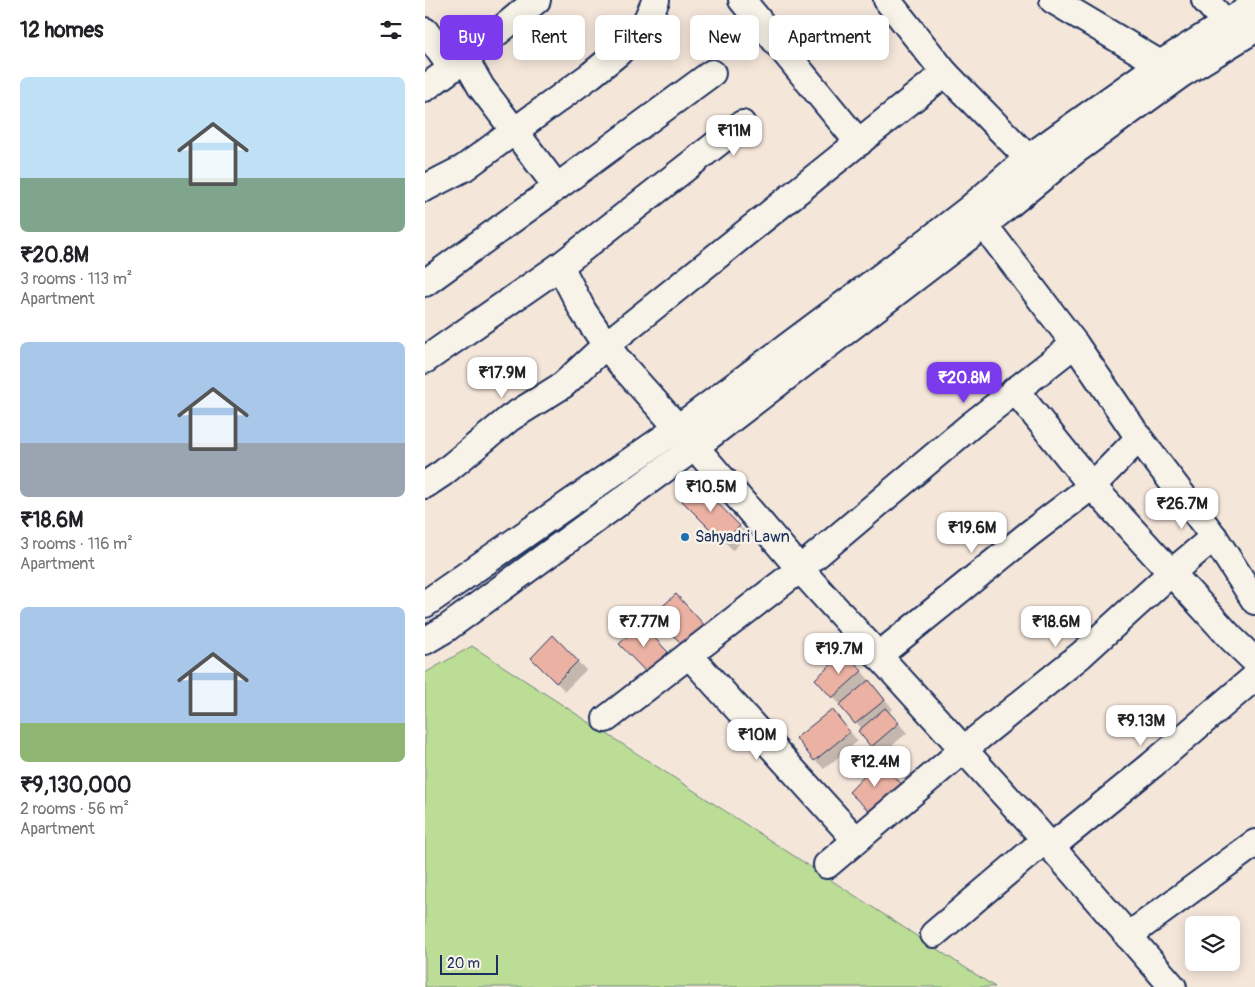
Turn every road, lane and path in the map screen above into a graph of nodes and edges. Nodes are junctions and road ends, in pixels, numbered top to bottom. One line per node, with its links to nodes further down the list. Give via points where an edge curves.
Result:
1 (537, 0): 10 (street)
2 (656, 0): 16 (street, via 644,26 618,53)
3 (742, 0): 17 (street)
4 (887, 0): 13 (street)
5 (1053, 0): 11 (street)
6 (1205, 0): 8 (street)
7 (1255, 5): 8 (street)
8 (1240, 30): 11 (street)
9 (425, 31): 10 (street)
10 (459, 64): 14 (street); 16 (street, via 481,86)
11 (1170, 70): 18 (street); 21 (street)
12 (711, 73): 19 (street)
13 (945, 73): 17 (street); 18 (street)
14 (425, 88)
15 (742, 124): 22 (street)
16 (514, 131): 19 (street); 20 (street, via 464,168)
17 (859, 143): 25 (street)
18 (1028, 158): 28 (street)
19 (557, 187): 23 (street)
20 (425, 188)
21 (984, 225): 24 (street); 28 (street)
22 (560, 266): 25 (street); 26 (street)
23 (425, 283)
24 (1075, 344): 27 (street); 29 (street)
25 (605, 345): 28 (street); 30 (street, via 563,385 510,418)
26 (425, 360)
27 (1015, 390): 31 (street); 33 (street)
28 (687, 438): 33 (street); 36 (street); 37 (street, via 447,628)
29 (1139, 438): 31 (street); 32 (street)
30 (425, 485)
31 (1092, 486): 34 (street); 39 (street)
32 (1214, 537): 34 (street); 35 (street)
33 (800, 569): 38 (street); 39 (street)
34 (1171, 573): 40 (street); 43 (street, via 1081,654)
35 (1255, 601)
36 (425, 604)
37 (425, 641)
38 (689, 655): 42 (street); 44 (street)
39 (878, 656): 43 (street)
40 (1255, 660)
41 (1255, 677): 45 (street, via 1152,765)
42 (606, 719)
43 (963, 750): 44 (street); 45 (street)
44 (856, 840): 47 (street)
45 (1048, 843): 48 (street); 49 (street)
46 (1255, 843): 49 (street)
47 (827, 865)
48 (934, 934)
49 (1128, 936): 50 (street)
50 (1173, 987)

